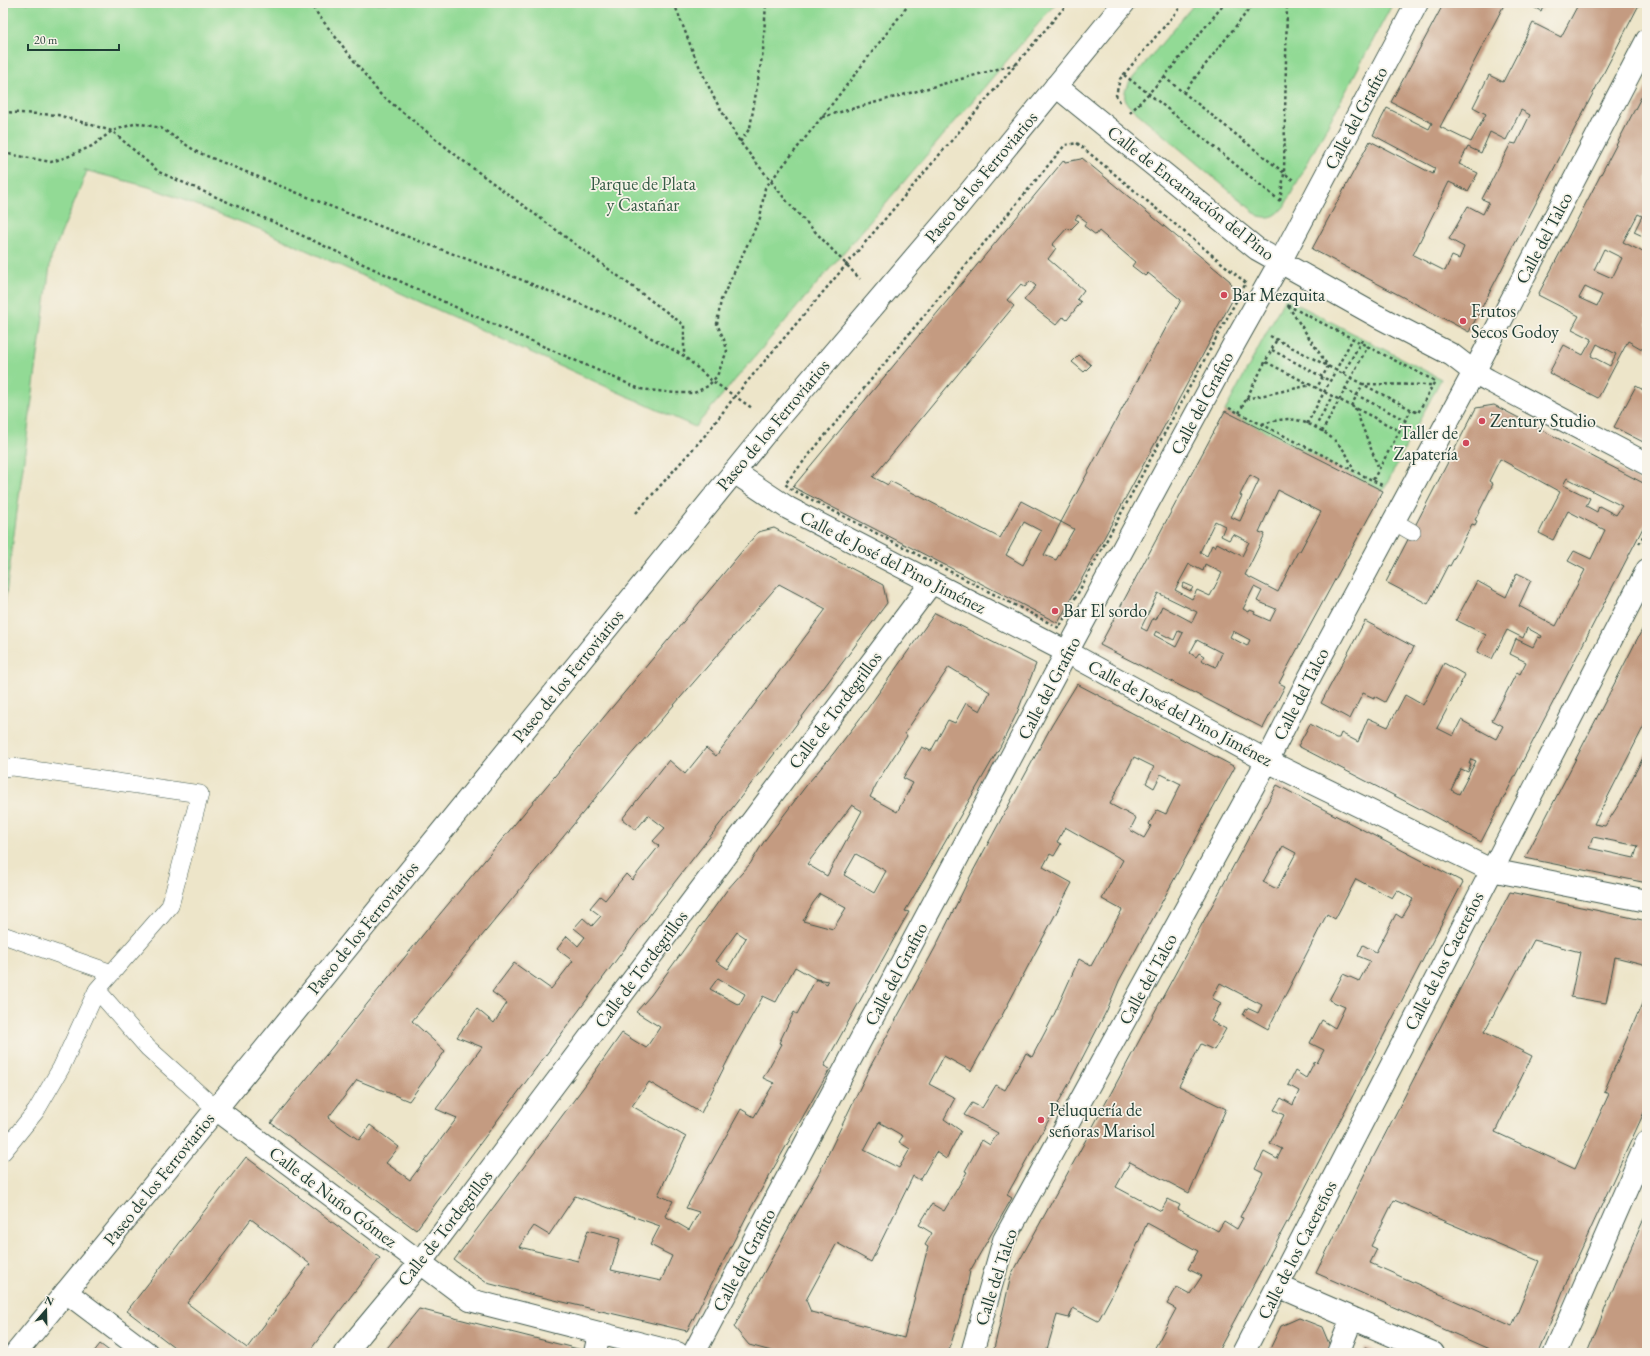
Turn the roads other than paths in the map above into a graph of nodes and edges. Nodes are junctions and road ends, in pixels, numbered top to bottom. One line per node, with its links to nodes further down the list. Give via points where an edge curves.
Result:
1 (1124, 3): 4 (street, Paseo de los Ferroviarios)
2 (1417, 3): 5 (street, Calle del Grafito)
3 (1647, 40): 6 (street, Calle del Talco)
4 (1056, 86): 5 (street, Calle de Encarnación del Pino, via 1257,249); 8 (street, Paseo de los Ferroviarios, via 951,215 878,298)
5 (1280, 262): 6 (street, Calle de Encarnación del Pino, via 1452,355); 13 (street, Calle del Grafito, via 1234,342)
6 (1474, 372): 7 (street, Calle de Encarnación del Pino); 9 (street, Calle del Talco)
7 (1647, 464)
8 (734, 472): 12 (street, Calle de José del Pino Jiménez, via 788,508); 21 (street, Paseo de los Ferroviarios)
9 (1393, 521): 10 (lane); 14 (street, Calle del Talco)
10 (1412, 532)
11 (1647, 570): 16 (street, Calle de los Cacereños)
12 (932, 582): 13 (street, Calle de José del Pino Jiménez); 24 (street, Calle de Tordegrillos)
13 (1067, 652): 14 (street, Calle de José del Pino Jiménez); 33 (street, Calle del Grafito)
14 (1267, 761): 16 (street, Calle de José del Pino Jiménez); 34 (street, Calle del Talco, via 1004,1240)
15 (3, 768): 19 (lane, via 13,766 200,794 170,906)
16 (1491, 870): 17 (street, Calle de José del Pino Jiménez); 25 (street, Calle de los Cacereños)
17 (1647, 900)
18 (3, 935): 19 (lane)
19 (112, 973): 20 (lane)
20 (97, 990): 21 (lane, via 148,1048); 23 (lane, via 61,1068 36,1111)
21 (216, 1109): 24 (street, Calle de Nuño Gómez); 26 (street, Paseo de los Ferroviarios)
22 (1647, 1142): 38 (street)
23 (3, 1152)
24 (420, 1264): 28 (street, Calle de Nuño Gómez, via 470,1300); 31 (street, Calle de Tordegrillos)
25 (1278, 1286): 27 (street); 35 (street, Calle de los Cacereños)
26 (66, 1292): 29 (street, Paseo de los Ferroviarios); 30 (street)
27 (1352, 1318): 36 (street); 37 (street)
28 (597, 1343): 32 (street, Calle de Nuño Gómez)
29 (16, 1353)
30 (147, 1353)
31 (345, 1353)
32 (677, 1353)
33 (694, 1353)
34 (972, 1353)
35 (1243, 1353)
36 (1338, 1353)
37 (1433, 1353)
38 (1555, 1353)

